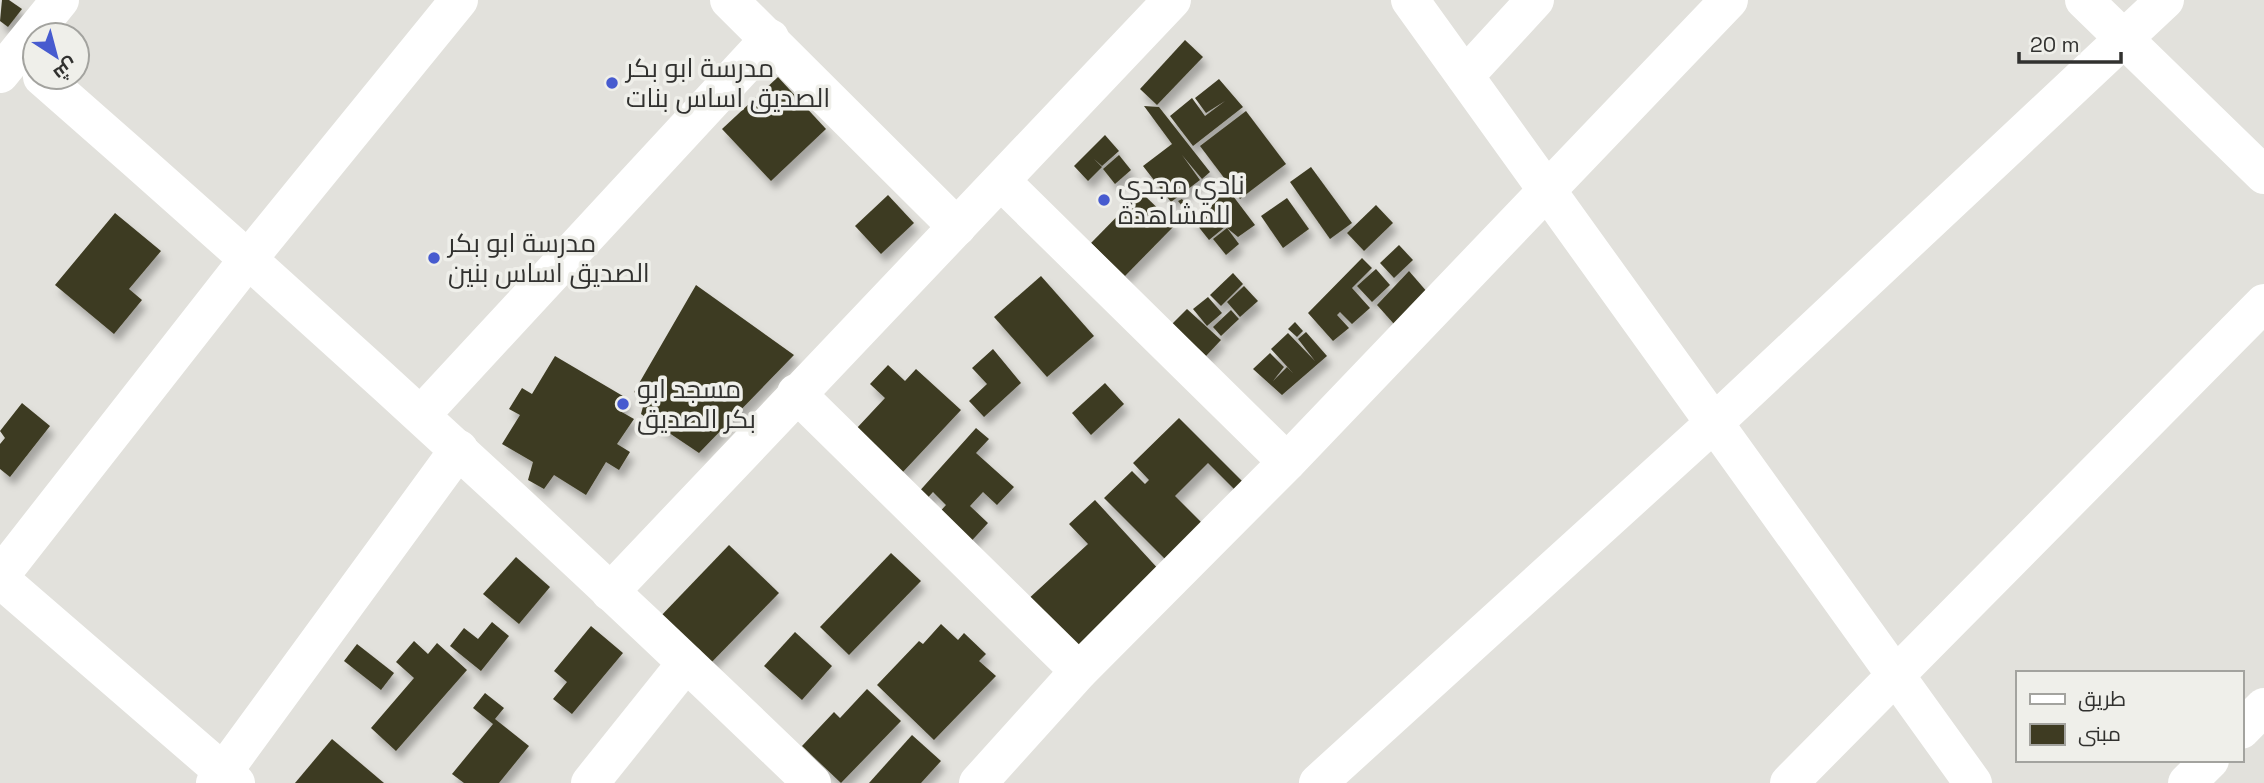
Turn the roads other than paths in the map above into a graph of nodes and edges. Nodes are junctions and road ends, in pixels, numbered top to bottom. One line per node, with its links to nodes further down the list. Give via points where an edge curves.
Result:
1 (60, 0): 12 (street)
2 (459, 0): 18 (street)
3 (729, 0): 10 (street)
4 (1172, 0): 15 (street)
5 (1410, 0): 13 (street)
6 (1535, 0): 13 (street)
7 (1729, 0): 16 (street)
8 (2084, 0): 11 (street)
9 (2165, 0): 11 (street)
10 (770, 38): 17 (street); 21 (street)
11 (2123, 38): 14 (street); 22 (street)
12 (18, 63): 18 (street)
13 (1465, 76): 16 (street)
14 (2264, 175)
15 (1002, 181): 17 (street); 24 (street)
16 (1547, 191): 22 (street); 24 (street)
17 (957, 227): 20 (street)
18 (249, 258): 21 (street); 25 (street)
19 (2264, 303): 29 (street)
20 (796, 393): 26 (street); 28 (street)
21 (421, 415): 23 (street)
22 (1714, 423): 29 (street); 37 (street)
23 (459, 449): 26 (street); 33 (street)
24 (1287, 462): 28 (street)
25 (0, 578): 33 (street)
26 (610, 592): 27 (street)
27 (686, 663): 34 (street); 35 (street)
28 (1079, 671): 36 (street)
29 (1895, 674): 38 (street); 39 (street)
30 (2264, 707): 31 (street)
31 (2243, 728)
32 (2208, 762): 40 (street)
33 (225, 779)
34 (590, 783)
35 (812, 783)
36 (978, 783)
37 (1318, 783)
38 (1789, 783)
39 (1973, 783)
40 (2187, 783)

